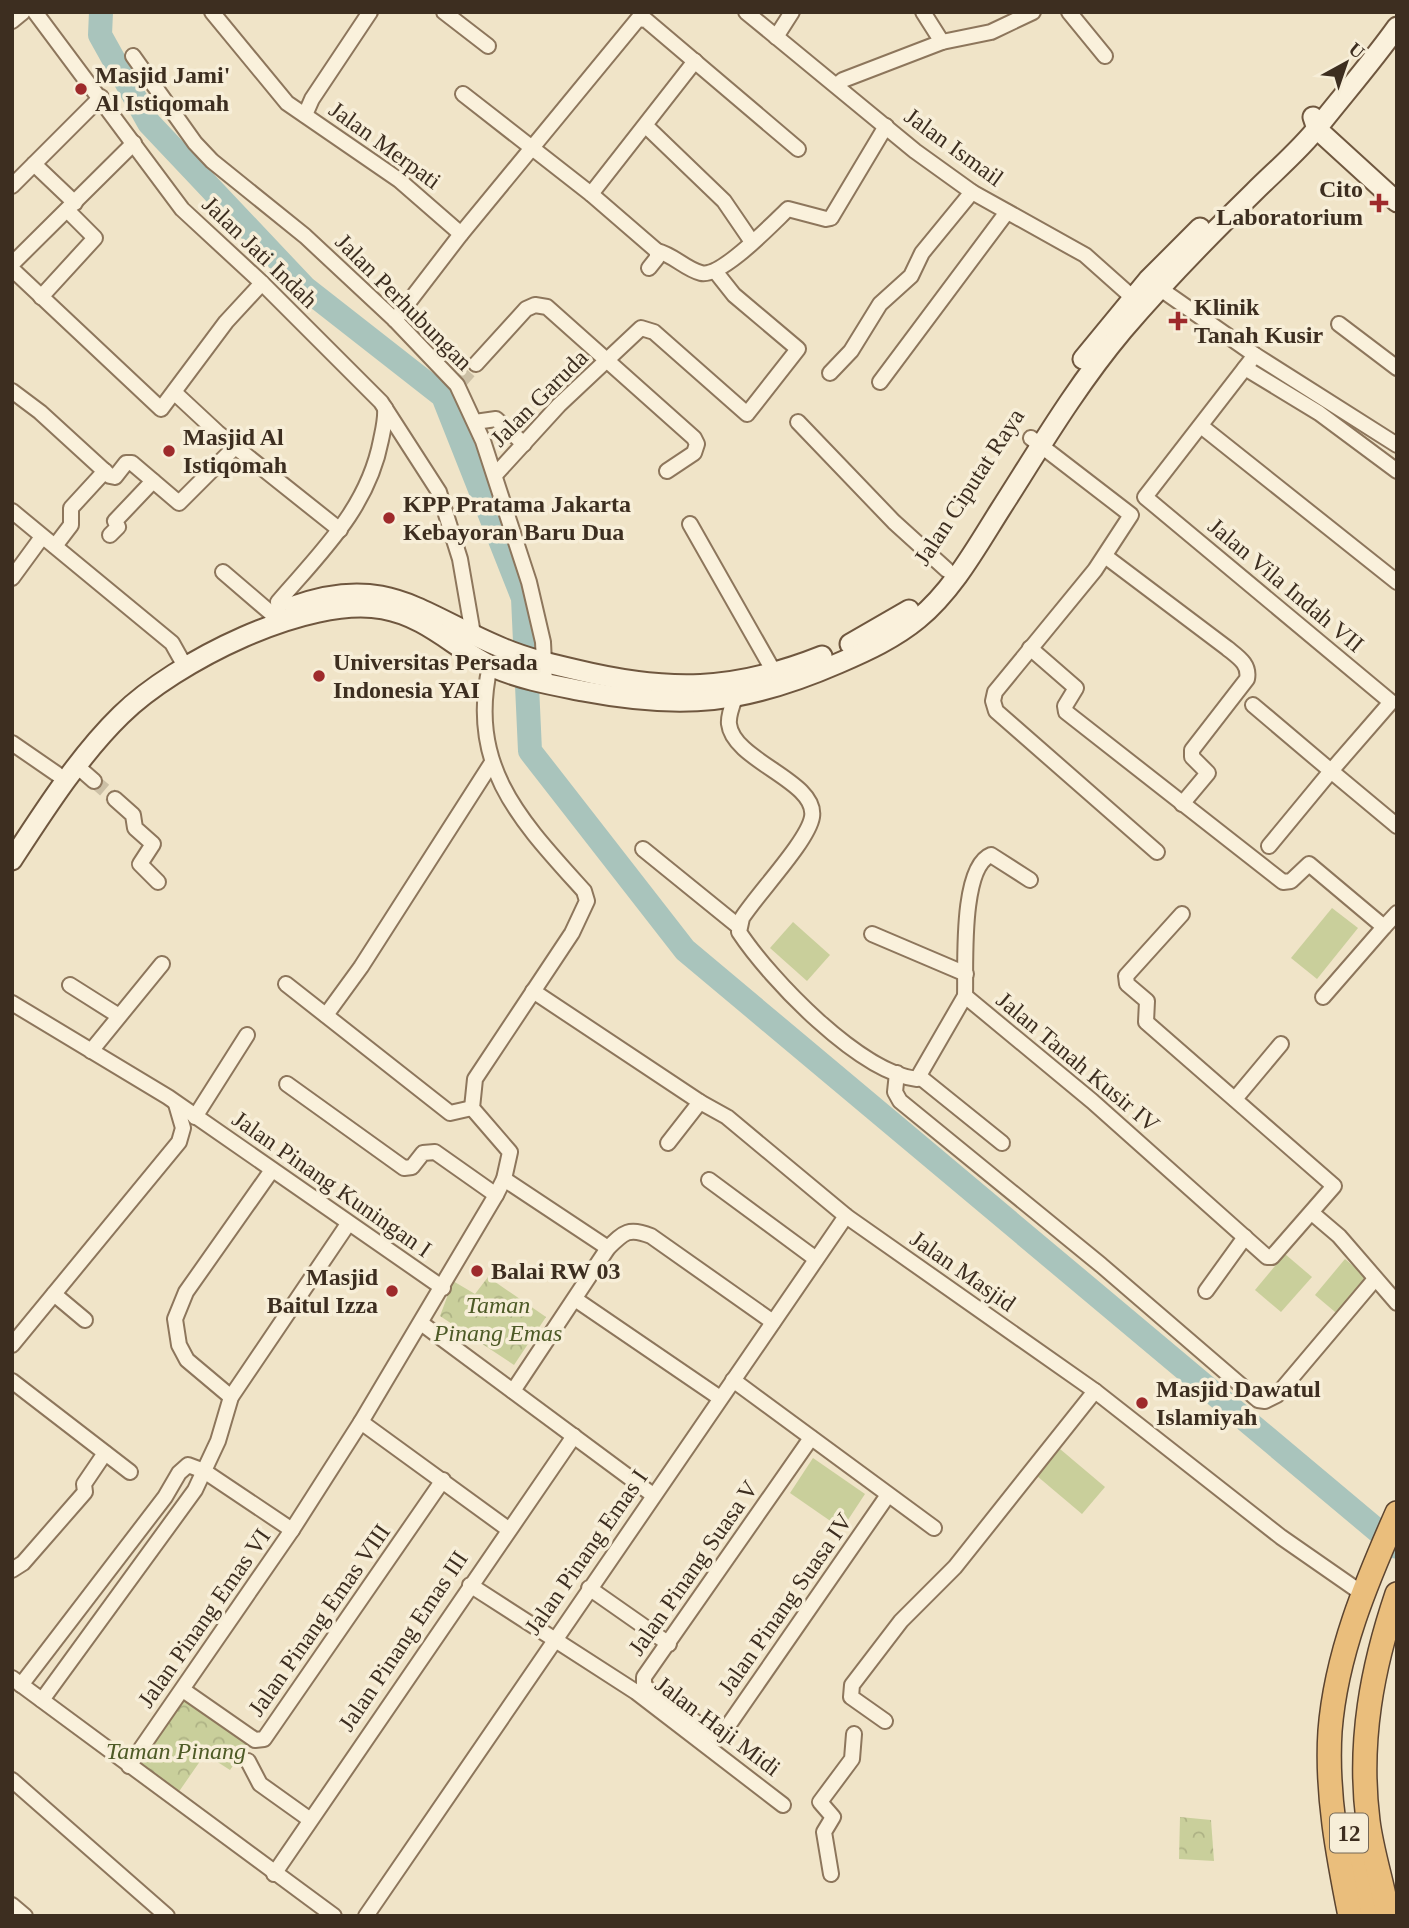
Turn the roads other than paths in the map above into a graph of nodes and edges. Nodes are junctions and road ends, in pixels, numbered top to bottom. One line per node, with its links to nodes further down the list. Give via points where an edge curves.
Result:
1 (23, 12): 11 (street)
2 (35, 12): 21 (street, Jalan Jati Indah)
3 (212, 12): 22 (street, Jalan Merpati, via 270,85)
4 (370, 12): 22 (street)
5 (444, 12): 15 (street)
6 (746, 12): 13 (street, Jalan Ismail)
7 (792, 12): 13 (street)
8 (923, 12): 14 (street)
9 (1033, 12): 14 (street, via 991,32)
10 (1069, 12): 16 (street)
11 (12, 21)
12 (1397, 27): 23 (main road, Jalan Ciputat Raya)
13 (776, 37): 19 (street, Jalan Ismail)
14 (942, 42): 19 (street)
15 (488, 46)
16 (1105, 56)
17 (133, 57): 46 (street, Jalan Perhubungan, via 212,161 305,236)
18 (695, 61): 24 (street); 27 (street, via 646,20 638,19); 28 (street)
19 (837, 85): 25 (street, Jalan Ismail)
20 (463, 94): 27 (street)
21 (101, 97): 26 (street, Jalan Jati Indah); 29 (street)
22 (305, 116): 36 (street, Jalan Merpati, via 399,180)
23 (1315, 122): 33 (main road); 43 (main road, Jalan Ciputat Raya)
24 (646, 126): 32 (street); 37 (street, via 724,201)
25 (886, 126): 31 (street, Jalan Ismail); 37 (street, via 835,215 826,219 788,209)
26 (134, 143): 34 (street); 42 (street, Jalan Jati Indah, via 182,209)
27 (530, 149): 32 (street); 36 (street)
28 (798, 149)
29 (34, 164): 30 (street); 34 (street)
30 (12, 186)
31 (972, 192): 35 (street, Jalan Ismail); 53 (street, via 922,253 911,276 880,304 851,351)
32 (591, 194): 38 (street)
33 (1397, 202)
34 (71, 207): 39 (street); 44 (street, via 95,238)
35 (1007, 212): 45 (street, Jalan Ismail, via 1086,256); 54 (street)
36 (461, 234): 46 (street)
37 (752, 242): 41 (street)
38 (657, 251): 40 (street); 41 (street, via 701,273)
39 (12, 267): 44 (street)
40 (649, 268)
41 (715, 271): 49 (street, via 726,288 798,349 747,414 652,331 641,328)
42 (262, 283): 56 (street, via 212,340); 57 (street, Jalan Jati Indah)
43 (1153, 285): 45 (main road, Jalan Ciputat Raya); 48 (street)
44 (41, 297): 56 (street, via 161,409)
45 (1138, 302): 61 (main road, Jalan Ciputat Raya, via 1075,368)
46 (394, 320): 58 (street, Jalan Perhubungan, via 458,384)
47 (1339, 324): 52 (street)
48 (1255, 355): 51 (street); 63 (street)
49 (608, 360): 50 (street, Jalan Garuda, via 553,312 535,305 526,309); 62 (street, Jalan Garuda); 66 (street, via 694,438 694,453)
50 (476, 364)
51 (1245, 368): 60 (street); 67 (street, via 1319,413)
52 (1397, 368)
53 (830, 373)
54 (880, 382)
55 (12, 391): 65 (street)
56 (175, 393): 64 (street)
57 (385, 408): 73 (street, via 376,466); 83 (street, Jalan Jati Indah, via 439,492 460,559)
58 (475, 422): 62 (street, via 496,419); 68 (street, Jalan Perhubungan)
59 (798, 422): 78 (street)
60 (1201, 426): 70 (street); 81 (street)
61 (1036, 441): 70 (street, Jalan Vila Indah VII); 78 (main road, Jalan Ciputat Raya); 91 (main road, Jalan Ciputat Raya, via 954,580 918,619 891,638 838,663 783,686)
62 (524, 444): 68 (street, Jalan Garuda)
63 (1397, 445)
64 (235, 447): 69 (street, via 178,502); 73 (street)
65 (105, 471): 69 (street, via 116,477 129,462); 76 (street, via 71,508 71,525)
66 (667, 471)
67 (1397, 471)
68 (495, 475): 85 (street, Jalan Perhubungan, via 529,582)
69 (153, 481): 74 (street, via 115,521 118,527)
70 (1136, 506): 77 (street); 92 (street, Jalan Vila Indah VII)
71 (12, 511): 75 (street)
72 (690, 524): 88 (street)
73 (340, 530): 82 (street, via 278,601)
74 (110, 535)
75 (42, 537): 76 (street); 80 (street)
76 (55, 546): 86 (street, via 172,643)
77 (1105, 556): 84 (street); 101 (street, via 1227,648 1249,671 1192,750 1192,757 1208,773)
78 (947, 570): 88 (main road, Jalan Ciputat Raya, via 917,603 886,625 838,650)
79 (223, 572): 82 (street)
80 (12, 578)
81 (1397, 582)
82 (276, 613): 83 (main road, Jalan Ciputat Raya, via 315,599 355,592 416,605); 86 (main road, Jalan Ciputat Raya)
83 (473, 634): 85 (main road, Jalan Ciputat Raya)
84 (1030, 649): 101 (street, via 1076,688 1066,712); 106 (street, via 995,692 996,710)
85 (535, 659): 88 (main road, Jalan Ciputat Raya, via 632,683 685,687); 89 (main road); 90 (street, Jalan Perhubungan)
86 (183, 663): 87 (main road, Jalan Ciputat Raya, via 278,622 356,607 413,618); 96 (main road, via 117,718); 98 (main road, via 138,683 108,710)
87 (490, 666): 89 (main road, Jalan Ciputat Raya); 95 (street, via 483,724)
88 (774, 672)
89 (511, 674): 90 (main road, Jalan Ciputat Raya)
90 (542, 683): 91 (main road, Jalan Ciputat Raya, via 631,700 692,703)
91 (735, 698): 112 (street, via 729,725 736,740 796,788 812,812 804,834)
92 (1395, 701): 97 (street, Jalan Vila Indah VII)
93 (1253, 705): 97 (street)
94 (12, 743): 98 (street)
95 (491, 764): 119 (street, via 519,815 584,891 587,901 572,933); 123 (street)
96 (78, 766): 99 (street); 107 (main road)
97 (1331, 771): 102 (street); 104 (street, Jalan Vila Indah VII)
98 (57, 774): 103 (main road)
99 (94, 781)
100 (115, 799): 109 (street, via 154,845 140,864)
101 (1182, 804): 113 (street, via 1283,883 1291,881 1305,865 1314,866)
102 (1397, 826)
103 (12, 836)
104 (1269, 846)
105 (643, 849): 112 (street)
106 (1157, 852)
107 (12, 860)
108 (1030, 880): 116 (street, via 991,855 985,857 971,886)
109 (158, 882)
110 (1397, 913): 113 (street)
111 (1182, 915): 131 (street, Jalan Tanah Kusir IV, via 1126,976 1127,984 1147,1001 1147,1024)
112 (738, 926): 128 (street, via 744,940 813,1017 871,1060)
113 (1384, 928): 121 (street)
114 (872, 934): 116 (street)
115 (162, 964): 124 (street)
116 (966, 974): 120 (street)
117 (70, 985): 124 (street)
118 (286, 985): 123 (street)
119 (533, 990): 132 (street, Jalan Masjid); 133 (street, via 475,1079)
120 (965, 996): 129 (street, Jalan Tanah Kusir IV); 144 (street, Jalan Tanah Kusir IV)
121 (1323, 997)
122 (12, 1003): 127 (street, Jalan Pinang Kuningan I)
123 (326, 1015): 133 (street, via 450,1113)
124 (120, 1016): 127 (street)
125 (247, 1035): 134 (street)
126 (1281, 1044): 131 (street)
127 (91, 1051): 134 (street, Jalan Pinang Kuningan I)
128 (898, 1073): 129 (street); 147 (street, via 895,1092 900,1101 1258,1400 1276,1395)
129 (920, 1077): 136 (street)
130 (287, 1084): 140 (street, via 404,1168 412,1167 423,1153 435,1152)
131 (1235, 1099): 141 (street, Jalan Tanah Kusir IV, via 1334,1184)
132 (700, 1102): 135 (street); 142 (street, Jalan Masjid, via 727,1116)
133 (472, 1108): 138 (street, via 510,1152)
134 (186, 1110): 137 (street, Jalan Pinang Kuningan I); 150 (street, via 179,1142)
135 (668, 1143)
136 (1002, 1143)
137 (272, 1170): 143 (street, Jalan Pinang Kuningan I); 161 (street, via 177,1307 176,1332 183,1352)
138 (504, 1179): 140 (street, Jalan Pinang Emas VI); 145 (street)
139 (709, 1180): 146 (street)
140 (496, 1195): 148 (street, Jalan Pinang Emas VI)
141 (1312, 1213): 144 (street, Jalan Tanah Kusir IV, via 1272,1257); 147 (street)
142 (846, 1216): 146 (street, Jalan Pinang Emas I); 160 (street, Jalan Masjid)
143 (348, 1224): 148 (street, Jalan Pinang Kuningan I); 161 (street)
144 (1245, 1237): 149 (street)
145 (608, 1248): 151 (street); 154 (street, via 631,1229 651,1236)
146 (816, 1259): 154 (street, Jalan Pinang Emas I)
147 (1376, 1279): 152 (street)
148 (443, 1288): 155 (street, Jalan Pinang Emas VI)
149 (1206, 1291)
150 (54, 1294): 153 (street); 156 (street)
151 (575, 1299): 159 (street); 162 (street)
152 (1397, 1303)
153 (85, 1320)
154 (773, 1322): 157 (street, Jalan Pinang Emas I)
155 (421, 1323): 159 (street); 163 (street, Jalan Pinang Emas VI)
156 (12, 1345)
157 (733, 1380): 162 (street, Jalan Pinang Emas I); 165 (street)
158 (12, 1381): 166 (street)
159 (513, 1391): 164 (street)
160 (1095, 1391): 179 (street, Jalan Masjid, via 1281,1537); 186 (street, via 955,1567 901,1621 852,1685 851,1697)
161 (231, 1397): 167 (street, via 218,1441)
162 (720, 1398): 170 (street, Jalan Pinang Emas I)
163 (361, 1422): 169 (street); 175 (street, Jalan Pinang Emas VI)
164 (574, 1436): 170 (street); 174 (street, Jalan Pinang Emas III)
165 (810, 1438): 171 (street); 182 (street, Jalan Pinang Suasa V)
166 (105, 1453): 168 (street); 176 (street, via 84,1484 85,1492)
167 (197, 1469): 175 (street, Jalan Pinang Emas VI); 183 (street, via 179,1473 165,1497); 185 (street, via 176,1520)
168 (130, 1472)
169 (443, 1480): 174 (street); 184 (street, Jalan Pinang Emas VIII, via 264,1739 255,1741)
170 (653, 1495): 178 (street, Jalan Pinang Emas I)
171 (888, 1495): 173 (street); 188 (street, Jalan Pinang Suasa IV)
172 (1395, 1518): 179 (highway, 12)
173 (934, 1528)
174 (508, 1529): 177 (street, Jalan Pinang Emas III)
175 (292, 1530): 184 (street, Jalan Pinang Emas VI)
176 (12, 1570)
177 (470, 1585): 181 (street, Jalan Haji Midi); 195 (street, Jalan Pinang Emas III)
178 (589, 1588): 181 (street, Jalan Pinang Emas I); 182 (street)
179 (1363, 1594): 189 (highway, 12, via 1341,1665)
180 (1397, 1594): 190 (highway, 12, via 1368,1699)
181 (553, 1640): 194 (street, Jalan Haji Midi, via 636,1692); 203 (street, Jalan Pinang Emas I)
182 (669, 1644): 188 (street, Jalan Pinang Suasa V, via 644,1677 644,1686)
183 (16, 1681): 185 (street)
184 (183, 1690): 192 (street, Jalan Pinang Emas VI)
185 (42, 1700): 192 (street)
186 (885, 1721)
187 (854, 1734): 197 (street, via 852,1759 820,1802 833,1817 824,1832)
188 (718, 1737)
189 (1330, 1751): 204 (highway, 12, via 1337,1848); 205 (highway, 12)
190 (1366, 1755): 198 (highway, 12, via 1374,1770); 206 (highway, 12, via 1368,1822)
191 (248, 1761): 195 (street, via 260,1784)
192 (129, 1766): 196 (street)
193 (12, 1780): 201 (street)
194 (783, 1805)
195 (309, 1819): 196 (street, Jalan Pinang Emas III)
196 (274, 1874): 202 (street)
197 (831, 1874)
198 (1397, 1883)
199 (12, 1905): 200 (street)
200 (25, 1916)
201 (167, 1916)
202 (334, 1916)
203 (366, 1916)
204 (1350, 1916)
205 (1366, 1916)
206 (1388, 1916)

